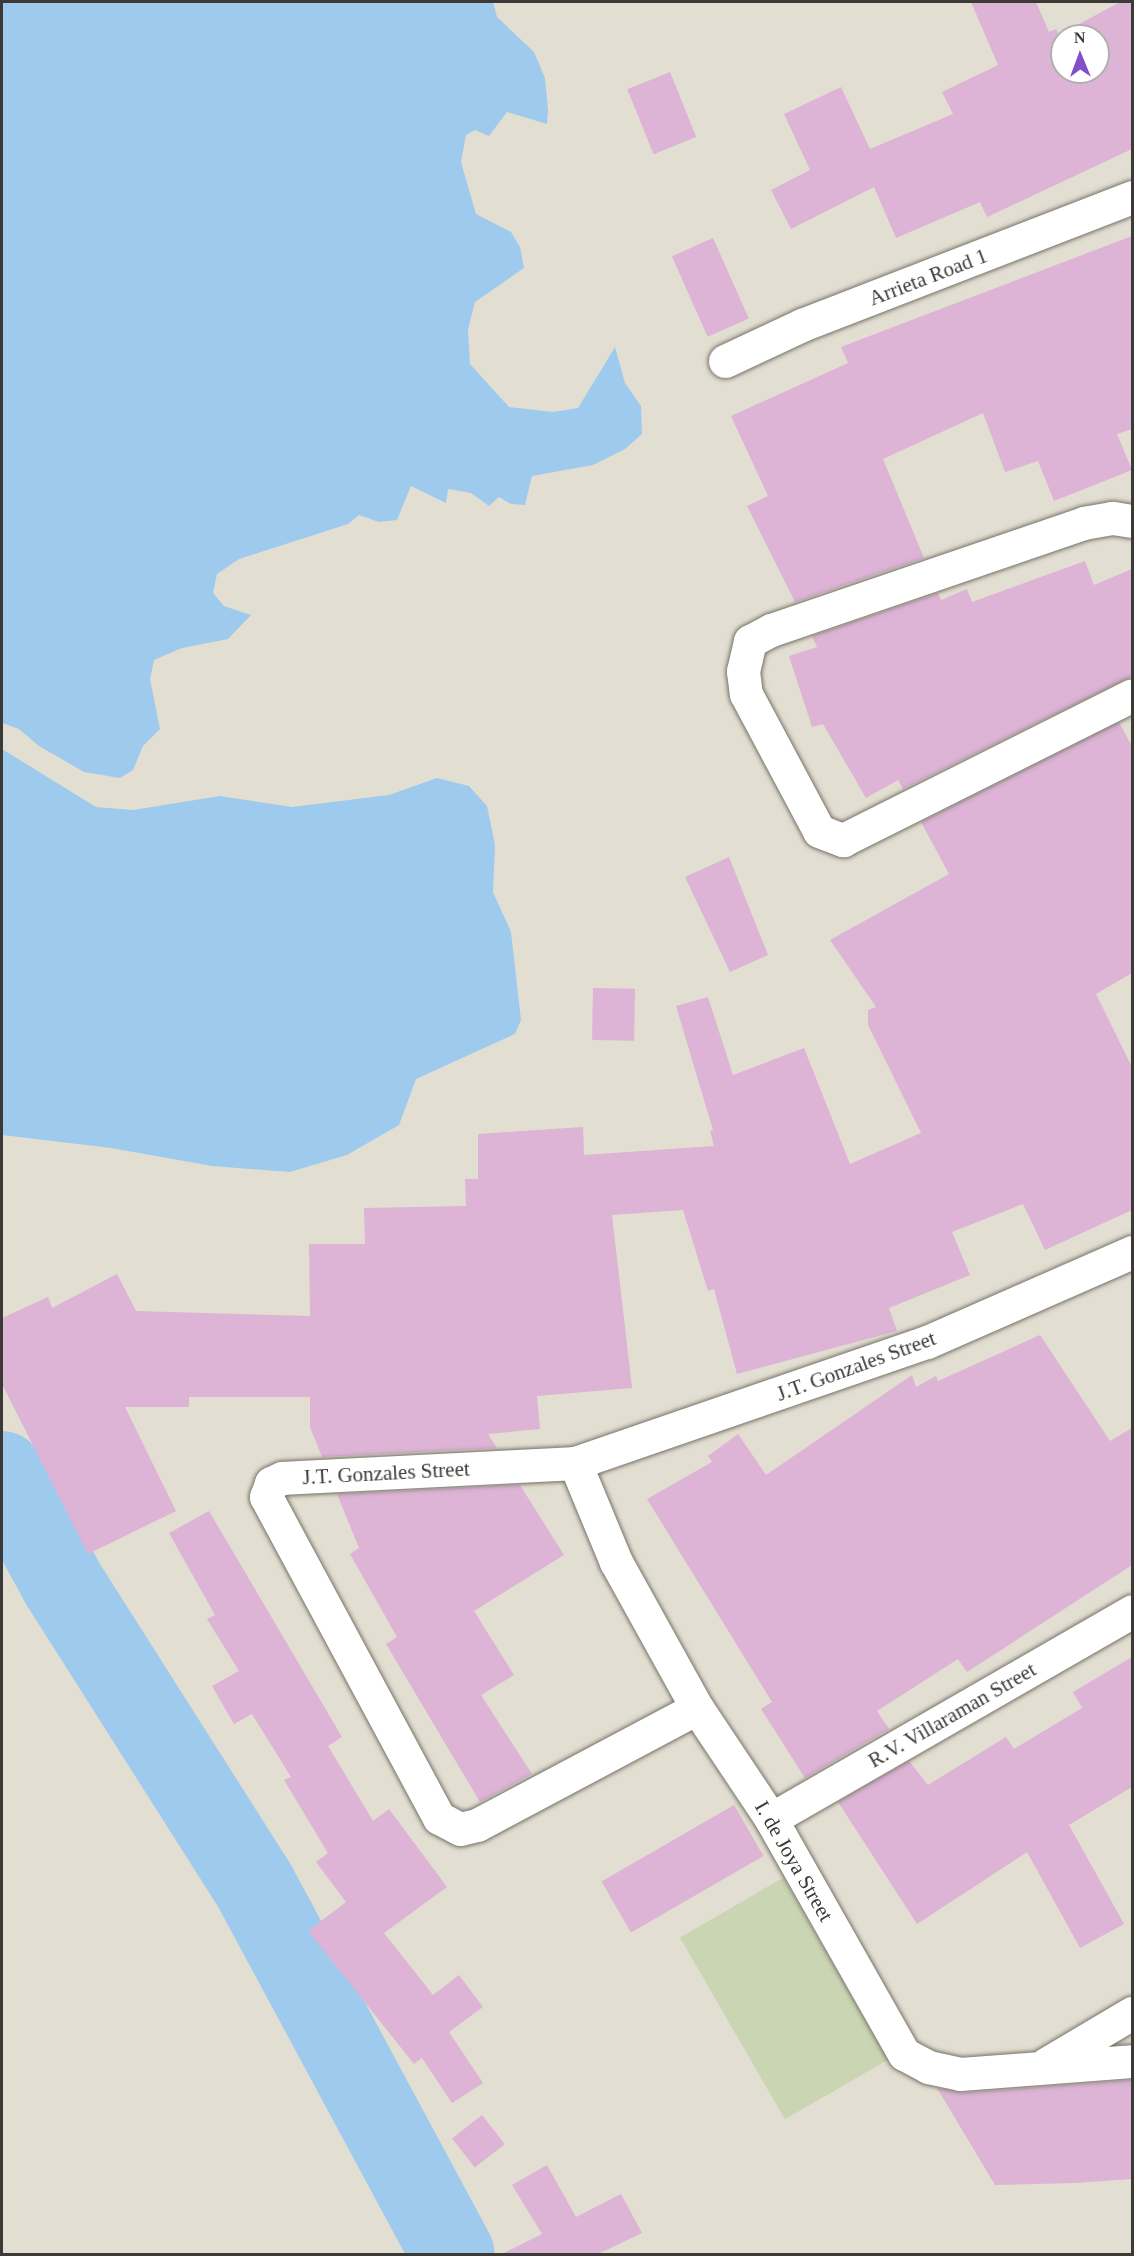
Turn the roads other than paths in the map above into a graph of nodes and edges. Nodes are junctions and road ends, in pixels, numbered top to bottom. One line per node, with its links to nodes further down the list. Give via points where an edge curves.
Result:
1 (1132, 197): 2 (street, Arrieta Road 1, via 802,325)
2 (725, 361)
3 (1132, 521): 4 (street, via 1112,518 1084,523 771,630 750,641 744,671 746,694 819,831 843,840)
4 (1132, 696)
5 (1132, 1252): 6 (street, J.T. Gonzales Street, via 927,1342)
6 (575, 1463): 8 (street, I. de Joya Street, via 616,1562); 8 (street, J.T. Gonzales Street, via 282,1478 271,1483 266,1497 439,1818 460,1829 477,1825)
7 (1132, 1611): 9 (street, R.V. Villaraman Street)
8 (697, 1708): 9 (street, I. de Joya Street)
9 (771, 1819): 12 (street, I. de Joya Street, via 904,2054 928,2067 960,2074)
10 (1132, 2013): 12 (street)
11 (1132, 2061): 12 (street, I. de Joya Street)
12 (1040, 2068)

